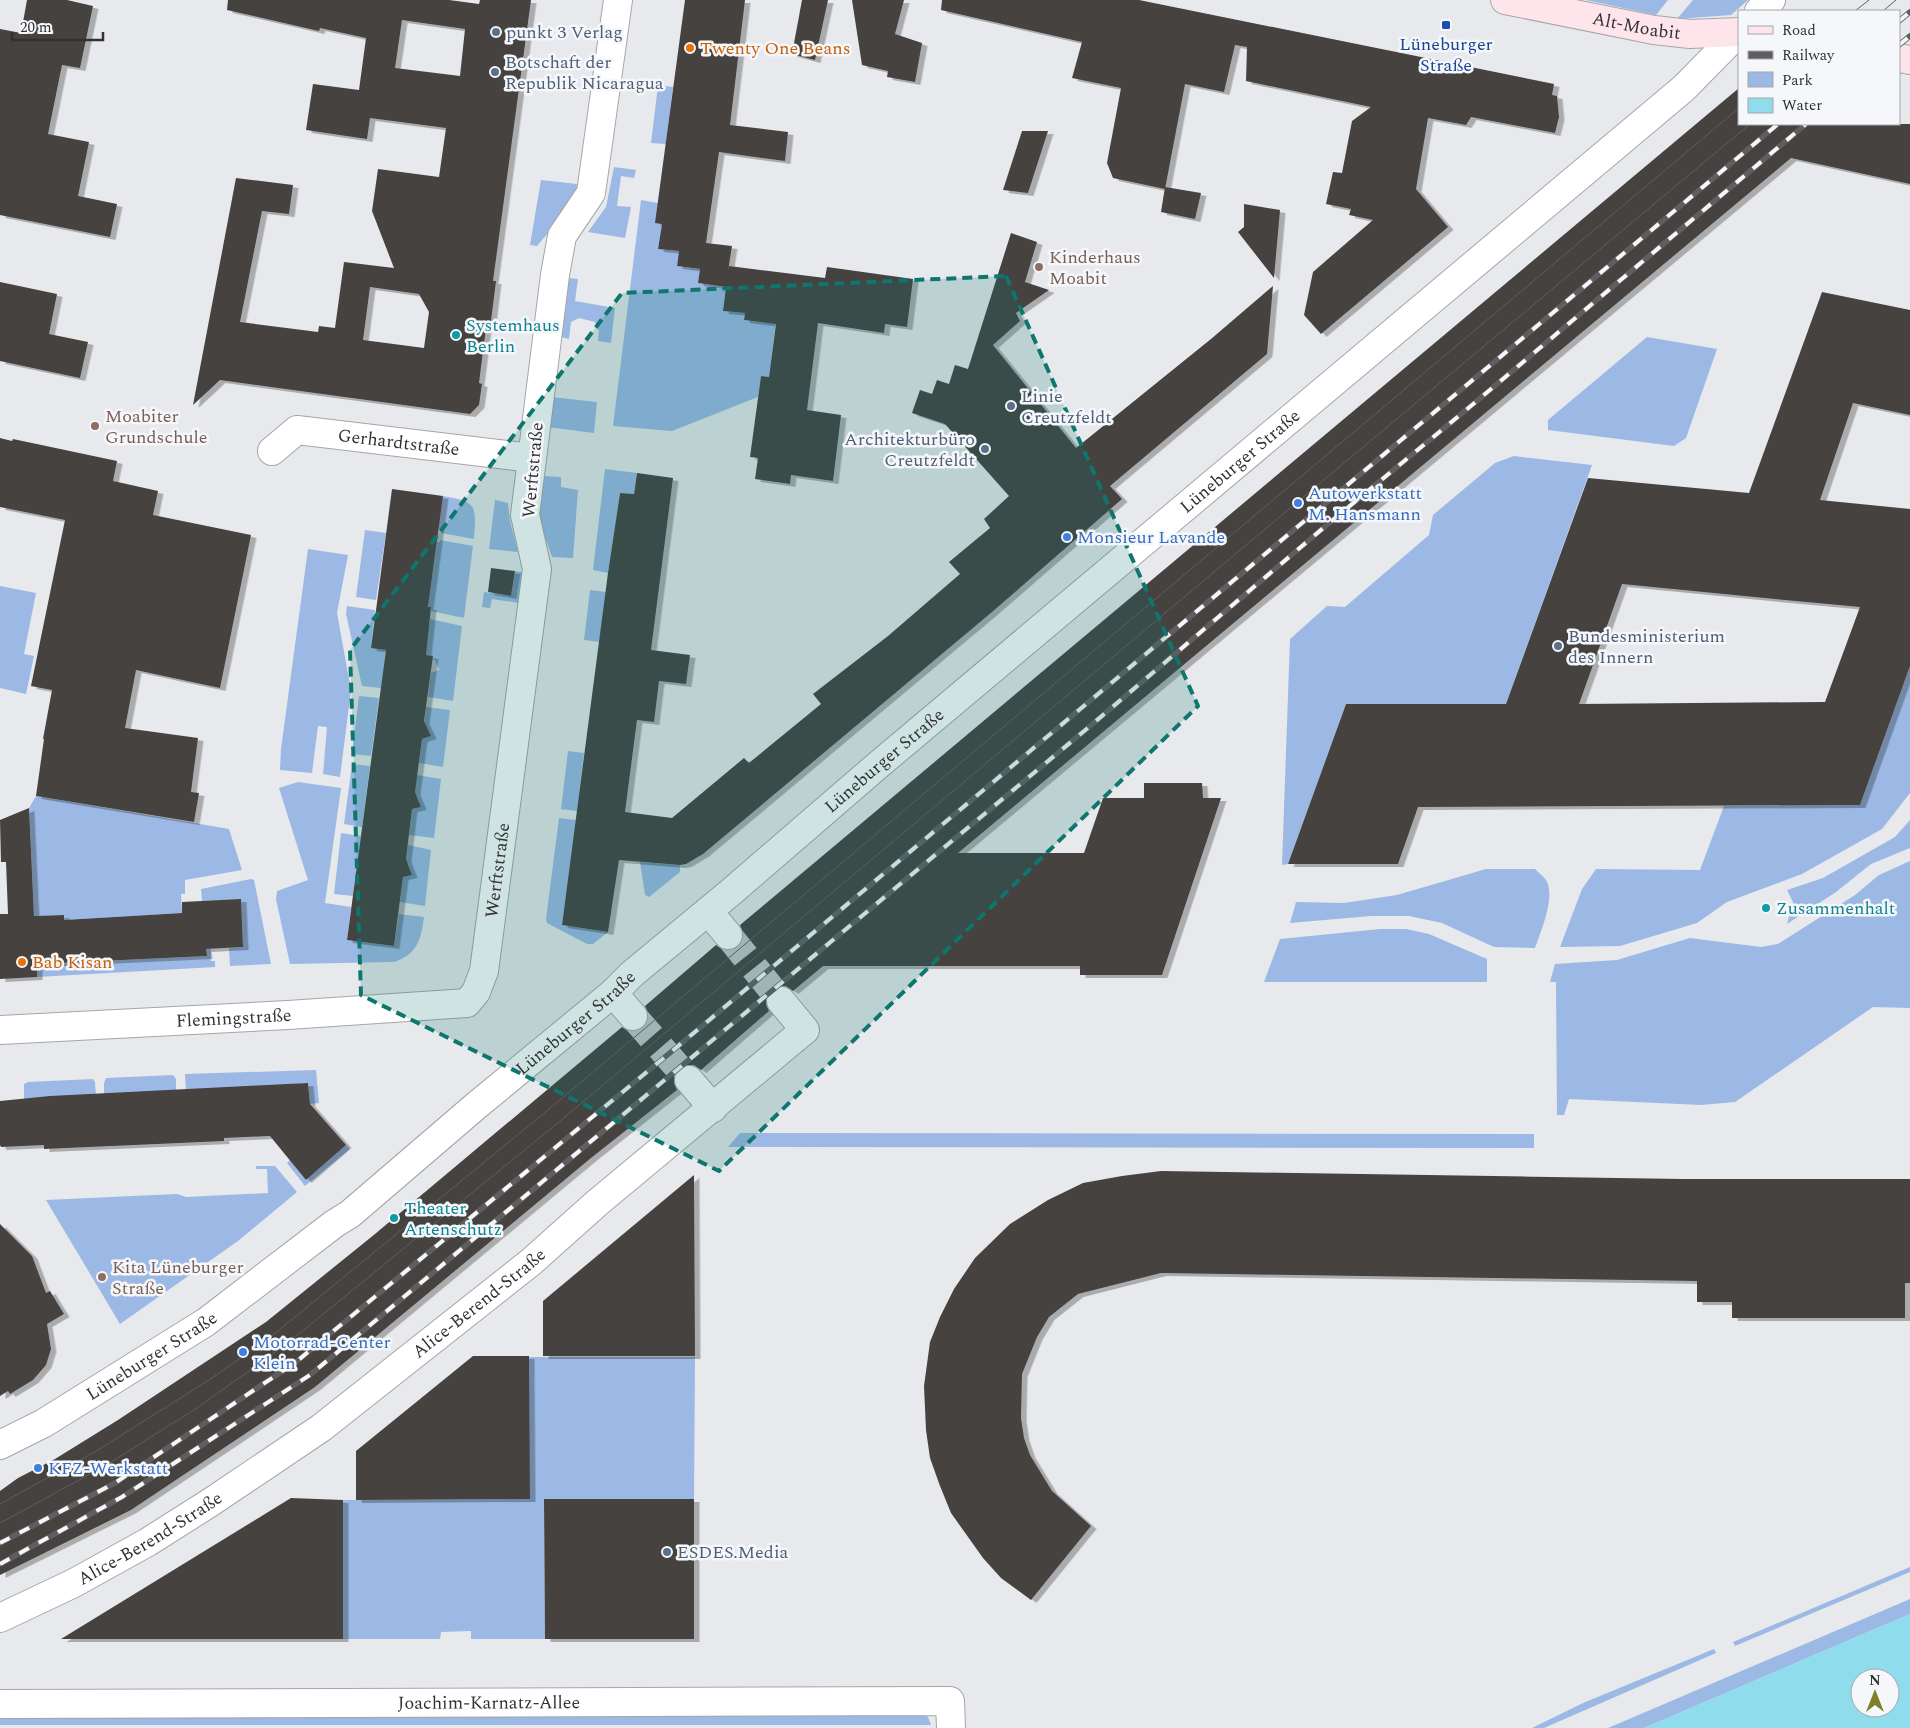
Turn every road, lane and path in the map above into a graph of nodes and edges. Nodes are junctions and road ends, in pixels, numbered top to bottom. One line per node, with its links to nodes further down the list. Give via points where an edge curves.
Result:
1 (618, 0): 8 (street, Werftstraße, via 591,193 562,236)
2 (1505, 0): 5 (street, Alt-Moabit, via 1654,30 1690,34)
3 (1771, 0): 4 (street)
4 (1761, 10)
5 (1738, 32)
6 (1738, 33): 9 (street, Lüneburger Straße, via 1684,88)
7 (272, 451): 8 (street, Gerhardtstraße, via 297,430)
8 (532, 458): 13 (street, Werftstraße, via 525,515 537,569 484,971)
9 (708, 911): 10 (street); 11 (street, Lüneburger Straße)
10 (728, 935)
11 (613, 993): 14 (street); 18 (street, Lüneburger Straße, via 350,1214 206,1322 44,1424)
12 (781, 1001): 17 (street, Alice-Berend-Straße, via 805,1030)
13 (468, 1003): 15 (street, Flemingstraße, via 288,1016)
14 (633, 1016)
15 (0, 1030)
16 (689, 1080): 17 (street)
17 (713, 1108): 19 (street, Alice-Berend-Straße, via 531,1262 321,1428 148,1542 74,1583)
18 (0, 1446)
19 (0, 1618)
20 (0, 1704): 21 (street, Joachim-Karnatz-Allee, via 950,1701)
21 (951, 1728)

